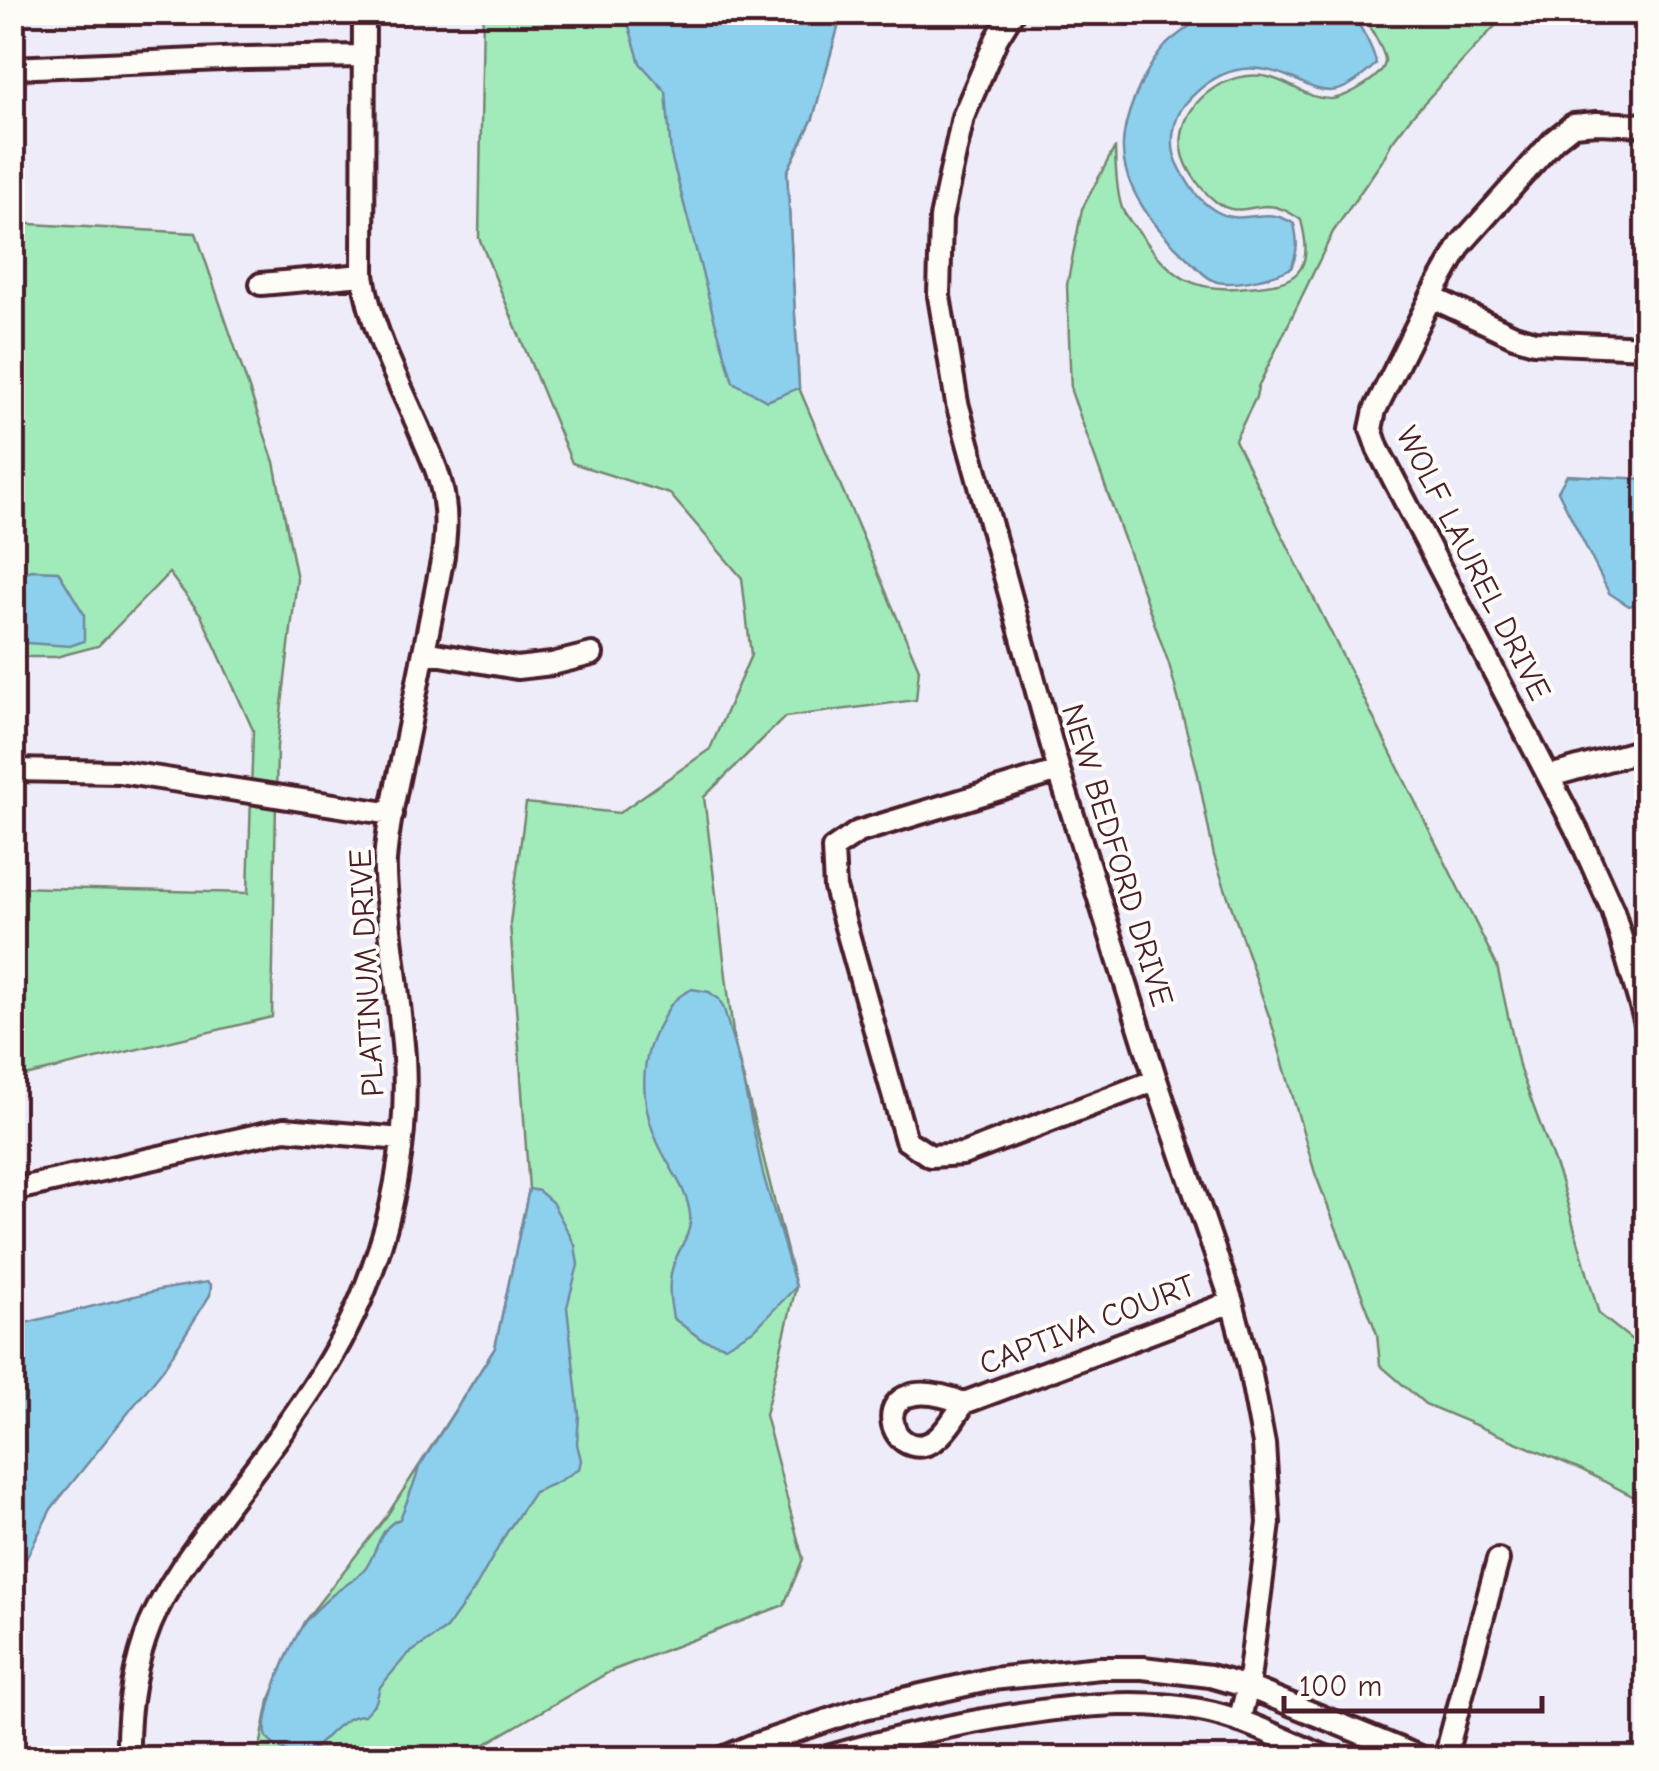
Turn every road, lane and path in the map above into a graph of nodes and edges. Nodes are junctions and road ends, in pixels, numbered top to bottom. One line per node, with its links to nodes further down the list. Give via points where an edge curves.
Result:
1 (364, 12): 3 (street, PLATINUM DRIVE)
2 (1013, 12): 14 (street, NEW BEDFORD DRIVE, via 963,117 941,218 939,296 956,404)
3 (363, 56): 4 (street); 6 (street, PLATINUM DRIVE)
4 (12, 68)
5 (1646, 126): 8 (street, WOLF LAUREL DRIVE, via 1573,125 1554,140 1461,244)
6 (362, 275): 7 (street); 10 (street, PLATINUM DRIVE, via 374,324 434,462 444,501 446,538)
7 (261, 284)
8 (1431, 297): 9 (street, via 1534,342); 15 (street, WOLF LAUREL DRIVE, via 1371,430)
9 (1646, 347)
10 (424, 652): 11 (street, via 517,668); 16 (street, PLATINUM DRIVE)
11 (592, 654)
12 (1646, 749): 15 (street)
13 (12, 770): 16 (street, via 120,772)
14 (1058, 771): 18 (street, NEW BEDFORD DRIVE); 18 (street, via 858,832 833,849 835,888 906,1140 930,1156 962,1154)
15 (1550, 776): 17 (street, WOLF LAUREL DRIVE, via 1613,910)
16 (392, 814): 19 (street, PLATINUM DRIVE, via 385,874 404,1057)
17 (1645, 1013)
18 (1156, 1080): 21 (street, NEW BEDFORD DRIVE)
19 (402, 1139): 20 (street, via 285,1128); 26 (street, PLATINUM DRIVE, via 383,1238 346,1332 306,1400 180,1569 153,1618 131,1694)
20 (12, 1190)
21 (1232, 1302): 22 (street, CAPTIVA COURT); 24 (street, NEW BEDFORD DRIVE, via 1264,1444 1269,1523)
22 (964, 1403)
23 (1498, 1560): 31 (street)
24 (1248, 1687): 25 (street, NEW BEDFORD DRIVE); 27 (street, via 1143,1668 992,1679 864,1708); 30 (street)
25 (1239, 1721): 28 (street, via 1168,1705 1102,1703 994,1717); 29 (street)
26 (128, 1758)
27 (723, 1758)
28 (824, 1758)
29 (1328, 1758)
30 (1422, 1758)
31 (1445, 1758)

